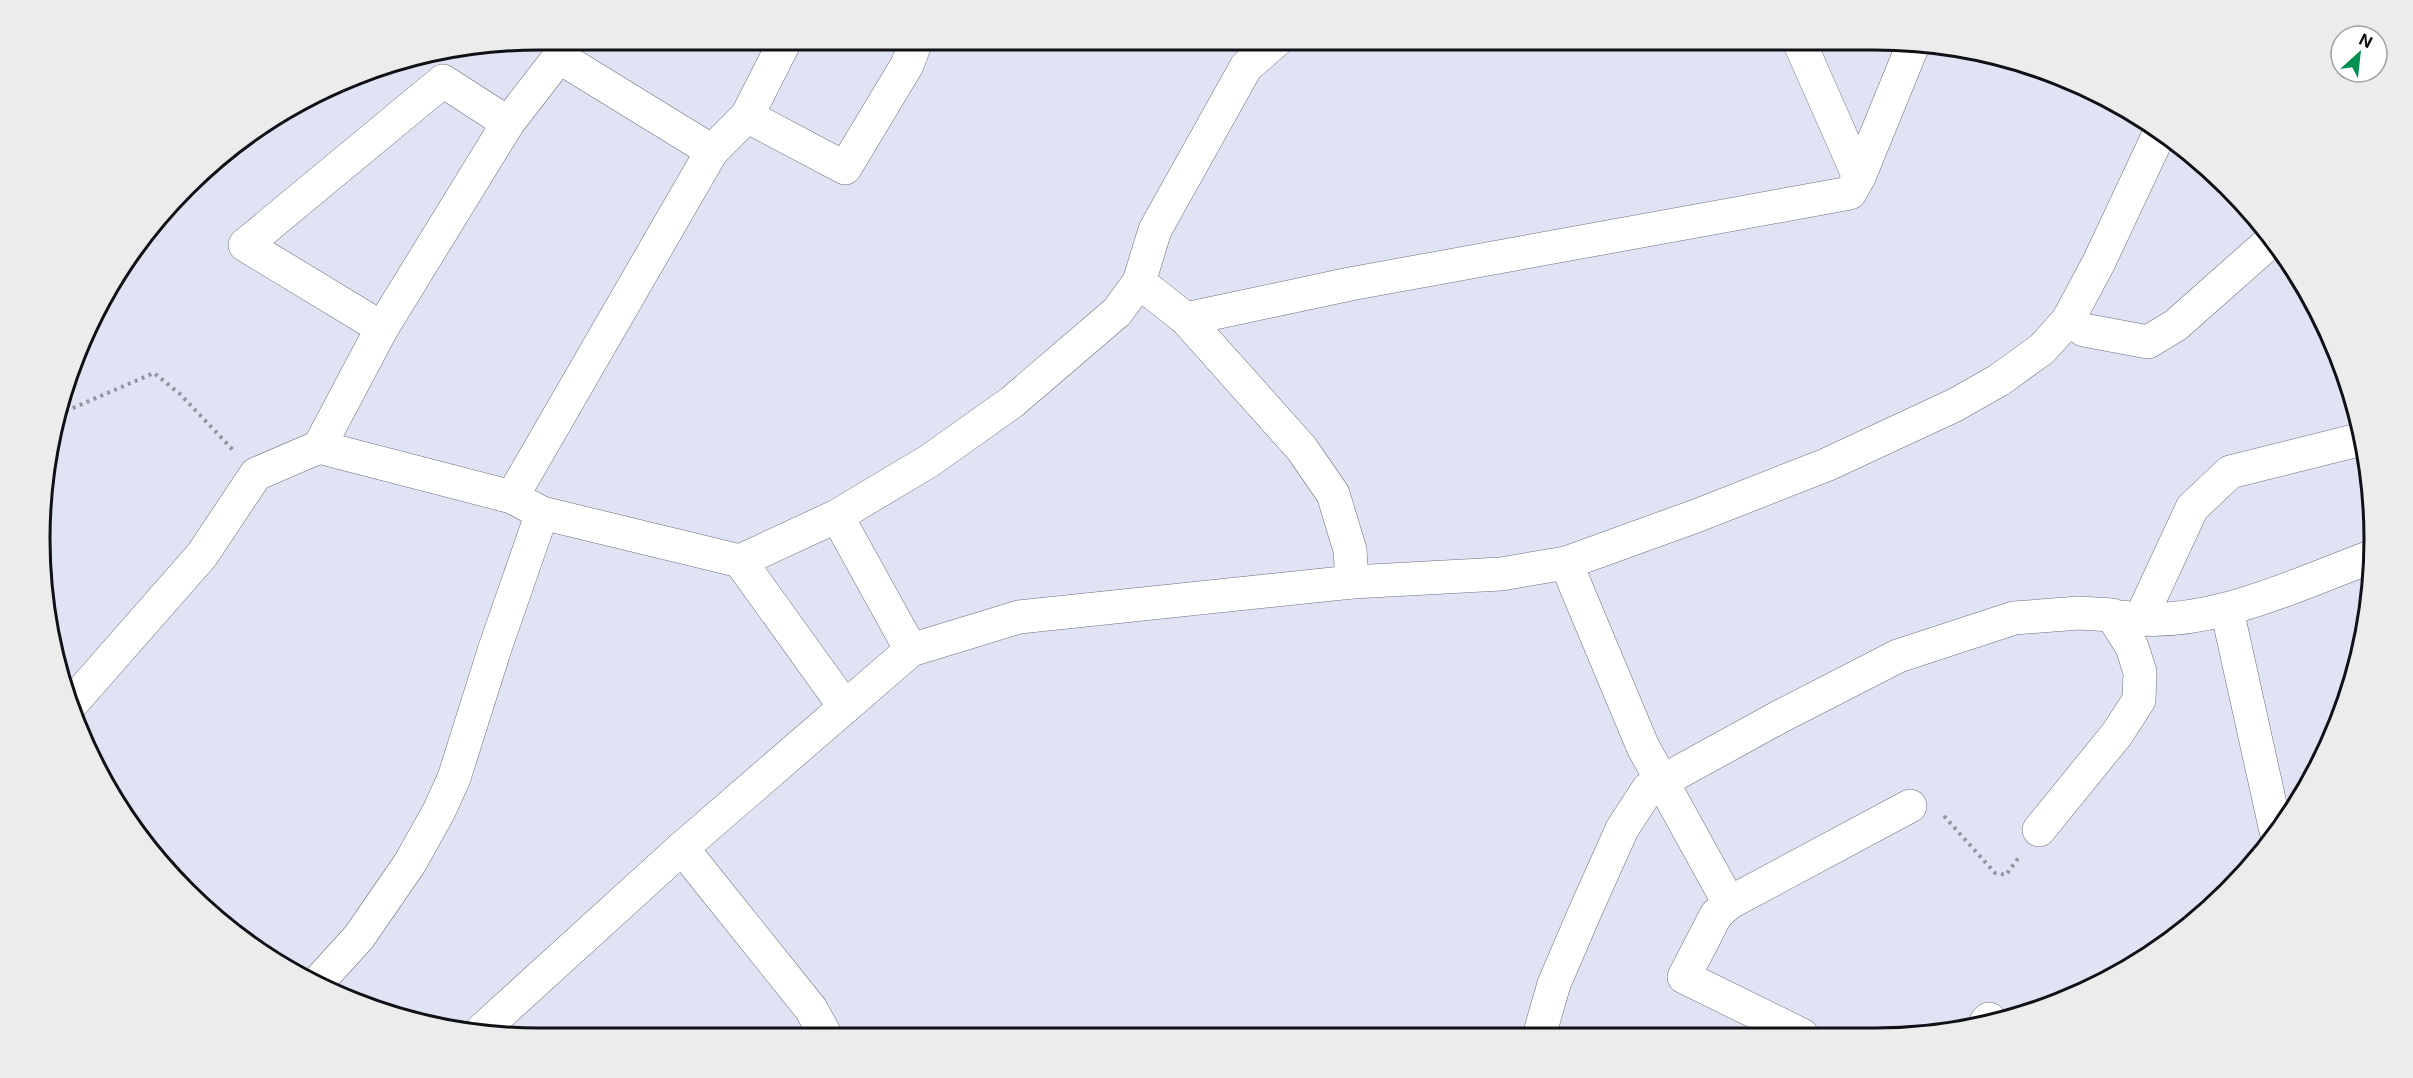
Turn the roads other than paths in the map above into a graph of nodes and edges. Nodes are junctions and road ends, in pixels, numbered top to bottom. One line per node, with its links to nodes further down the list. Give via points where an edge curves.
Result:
1 (563, 50): 9 (street)
2 (567, 50): 11 (street)
3 (780, 50): 8 (street)
4 (913, 50): 8 (street, via 908,65 845,168)
5 (1265, 50): 14 (street, via 1246,67 1155,230)
6 (1803, 50): 12 (street)
7 (1910, 51): 12 (street)
8 (747, 116): 11 (street)
9 (508, 123): 17 (street); 17 (street, via 443,81 245,245)
10 (2156, 140): 16 (street)
11 (712, 152): 20 (street)
12 (1859, 177): 15 (street, via 1850,193 1350,284)
13 (2265, 245): 16 (street, via 2176,326 2148,342 2084,330)
14 (1140, 282): 15 (street); 22 (street, via 1117,312 1012,402 929,460)
15 (1186, 319): 26 (street, via 1302,449 1333,494 1350,550)
16 (2068, 320): 25 (street, via 2042,349 1955,405 1826,465)
17 (382, 328): 19 (street)
18 (2353, 441): 28 (street, via 2230,472 2192,508)
19 (319, 447): 20 (street); 30 (street, via 256,474 202,555)
20 (512, 497): 21 (street)
21 (542, 513): 24 (street); 38 (street, via 454,778 439,811 410,863 359,938)
22 (837, 516): 24 (street); 29 (street)
23 (2363, 560): 27 (street)
24 (740, 561): 31 (street)
25 (1566, 563): 26 (street, via 1501,574); 32 (street, via 1643,747)
26 (1352, 582): 29 (street, via 1020,616)
27 (2227, 610): 28 (street, via 2187,617); 34 (street)
28 (2126, 618): 32 (street, via 2079,613 2014,618 1898,656); 35 (street, via 2140,672 2139,700 2117,734)
29 (911, 650): 31 (street)
30 (76, 699)
31 (845, 707): 36 (street)
32 (1662, 781): 37 (street); 41 (street, via 1648,789 1622,829 1554,984)
33 (1910, 806): 37 (street)
34 (2274, 821)
35 (2039, 830)
36 (682, 848): 39 (street); 40 (street, via 812,1010)
37 (1729, 903): 42 (street, via 1716,915 1684,977)
38 (322, 978)
39 (487, 1025)
40 (822, 1028)
41 (1541, 1028)
42 (1788, 1028)

